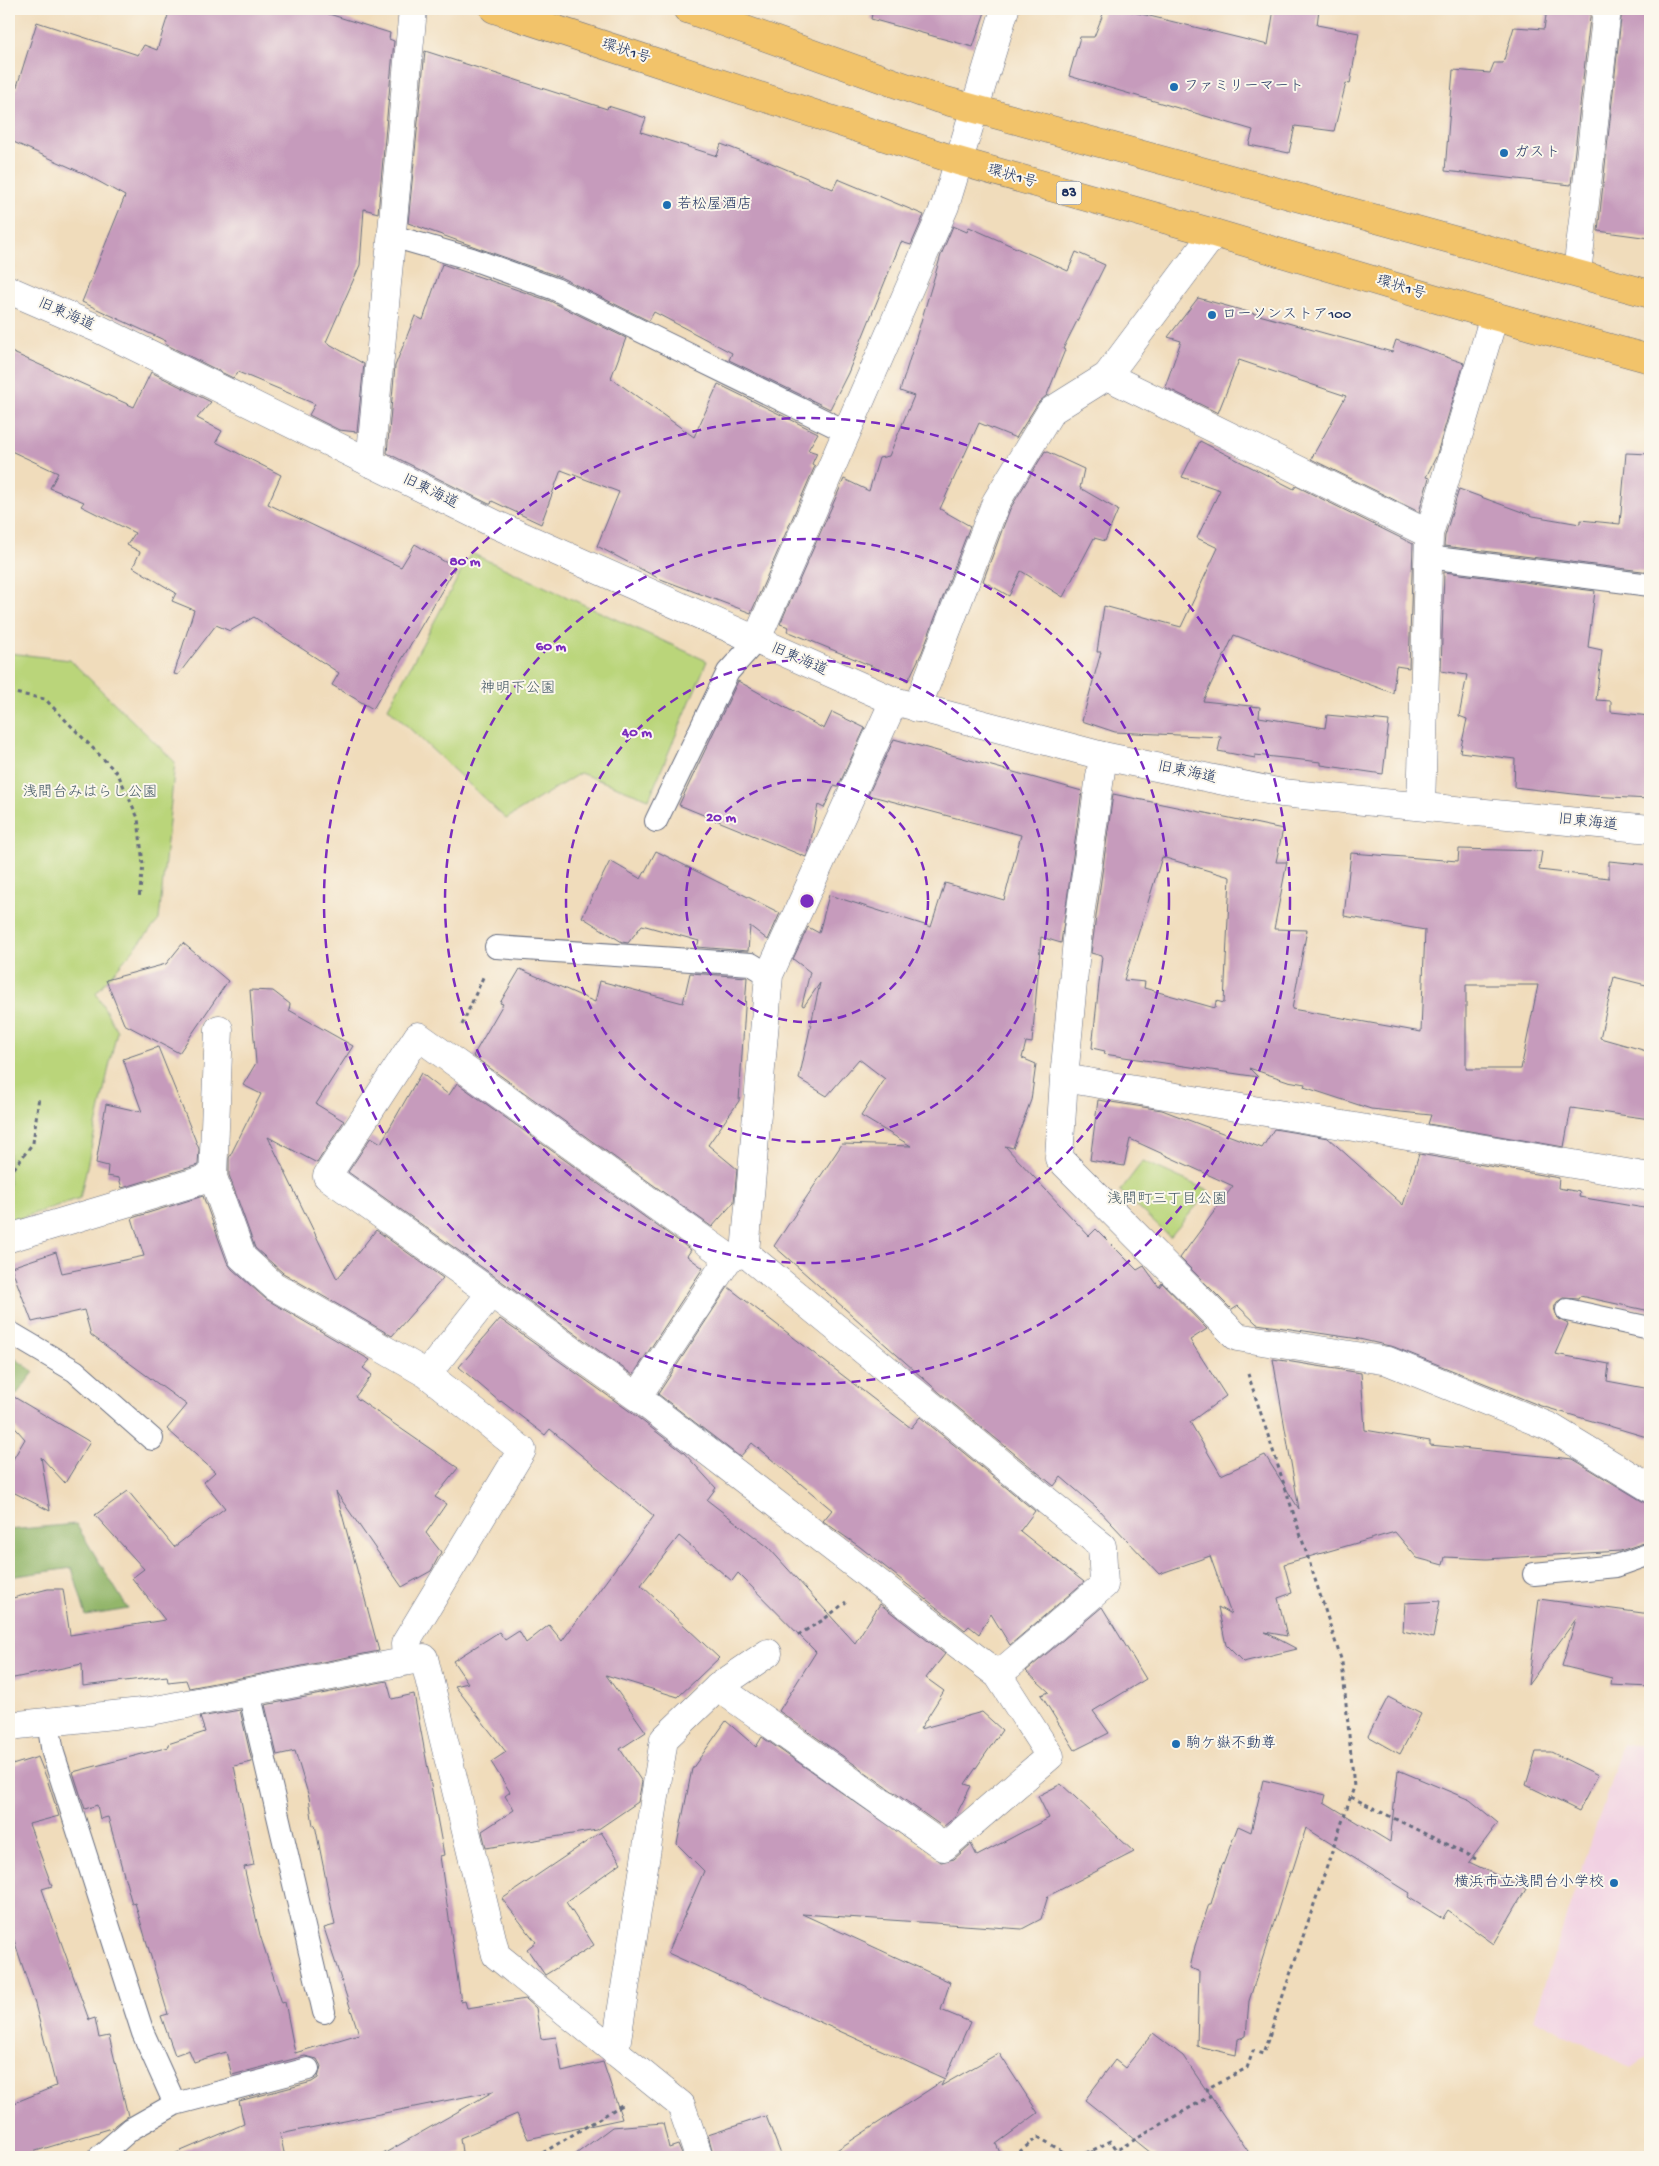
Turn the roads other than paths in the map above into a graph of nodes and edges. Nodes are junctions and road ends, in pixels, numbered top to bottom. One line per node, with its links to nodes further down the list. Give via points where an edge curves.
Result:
1 (413, 9): 9 (street)
2 (494, 9): 7 (main road, 環状1号 / 83)
3 (687, 9): 6 (main road)
4 (1006, 9): 6 (street)
5 (1607, 9): 10 (street)
6 (975, 109): 7 (street); 10 (main road)
7 (958, 162): 8 (main road, 環状1号 / 83); 16 (street, via 945,206)
8 (1214, 233): 13 (main road, 環状1号 / 83); 15 (street)
9 (392, 236): 16 (lane, via 472,259 555,290); 17 (street)
10 (1577, 273): 12 (main road)
11 (9, 290): 17 (street, 旧東海道, via 99,329)
12 (1650, 294)
13 (1494, 316): 14 (main road, 環状1号 / 83); 18 (street)
14 (1650, 358)
15 (1107, 376): 18 (street); 21 (street, via 1051,411 996,502)
16 (847, 432): 20 (street)
17 (370, 463): 20 (street, 旧東海道, via 497,525)
18 (1429, 546): 19 (lane); 23 (street)
19 (1650, 585)
20 (756, 641): 21 (street, 旧東海道); 24 (lane, via 728,672)
21 (906, 704): 22 (street, 旧東海道); 27 (street)
22 (1103, 756): 23 (street, 旧東海道, via 1282,793); 29 (street, via 1078,929)
23 (1421, 806): 25 (street, 旧東海道)
24 (656, 821)
25 (1650, 830)
26 (496, 947): 27 (lane, via 751,964)
27 (769, 974): 33 (street)
28 (219, 1028): 30 (street)
29 (1064, 1078): 31 (street); 41 (street, via 1059,1158 1237,1337 1388,1361 1550,1427)
30 (213, 1177): 32 (street); 38 (street, via 242,1257 274,1286)
31 (1650, 1177)
32 (9, 1238)
33 (737, 1255): 34 (street, via 418,1036 327,1176); 39 (street); 46 (street, via 1102,1546 1104,1585)
34 (491, 1292): 38 (street); 39 (street)
35 (1567, 1310): 36 (lane)
36 (1650, 1328)
37 (9, 1332): 40 (lane, via 75,1371)
38 (427, 1374): 45 (street, via 522,1450 405,1644)
39 (637, 1396): 46 (street, via 872,1583)
40 (152, 1439)
41 (1650, 1488)
42 (1650, 1554): 43 (lane, via 1616,1566)
43 (1534, 1574)
44 (768, 1653): 47 (street)
45 (406, 1661): 48 (street); 52 (street, via 424,1658 496,1955)
46 (998, 1675): 47 (street, via 1050,1756 944,1848)
47 (718, 1687): 52 (street, via 664,1739)
48 (248, 1692): 49 (street, via 151,1711); 51 (lane)
49 (48, 1722): 50 (street); 54 (lane, via 53,1752 143,2033)
50 (9, 1726)
51 (324, 2012)
52 (615, 2052): 56 (street, via 681,2105 680,2125)
53 (308, 2069): 54 (lane)
54 (175, 2104): 55 (lane, via 131,2129)
55 (99, 2157)
56 (699, 2157)

